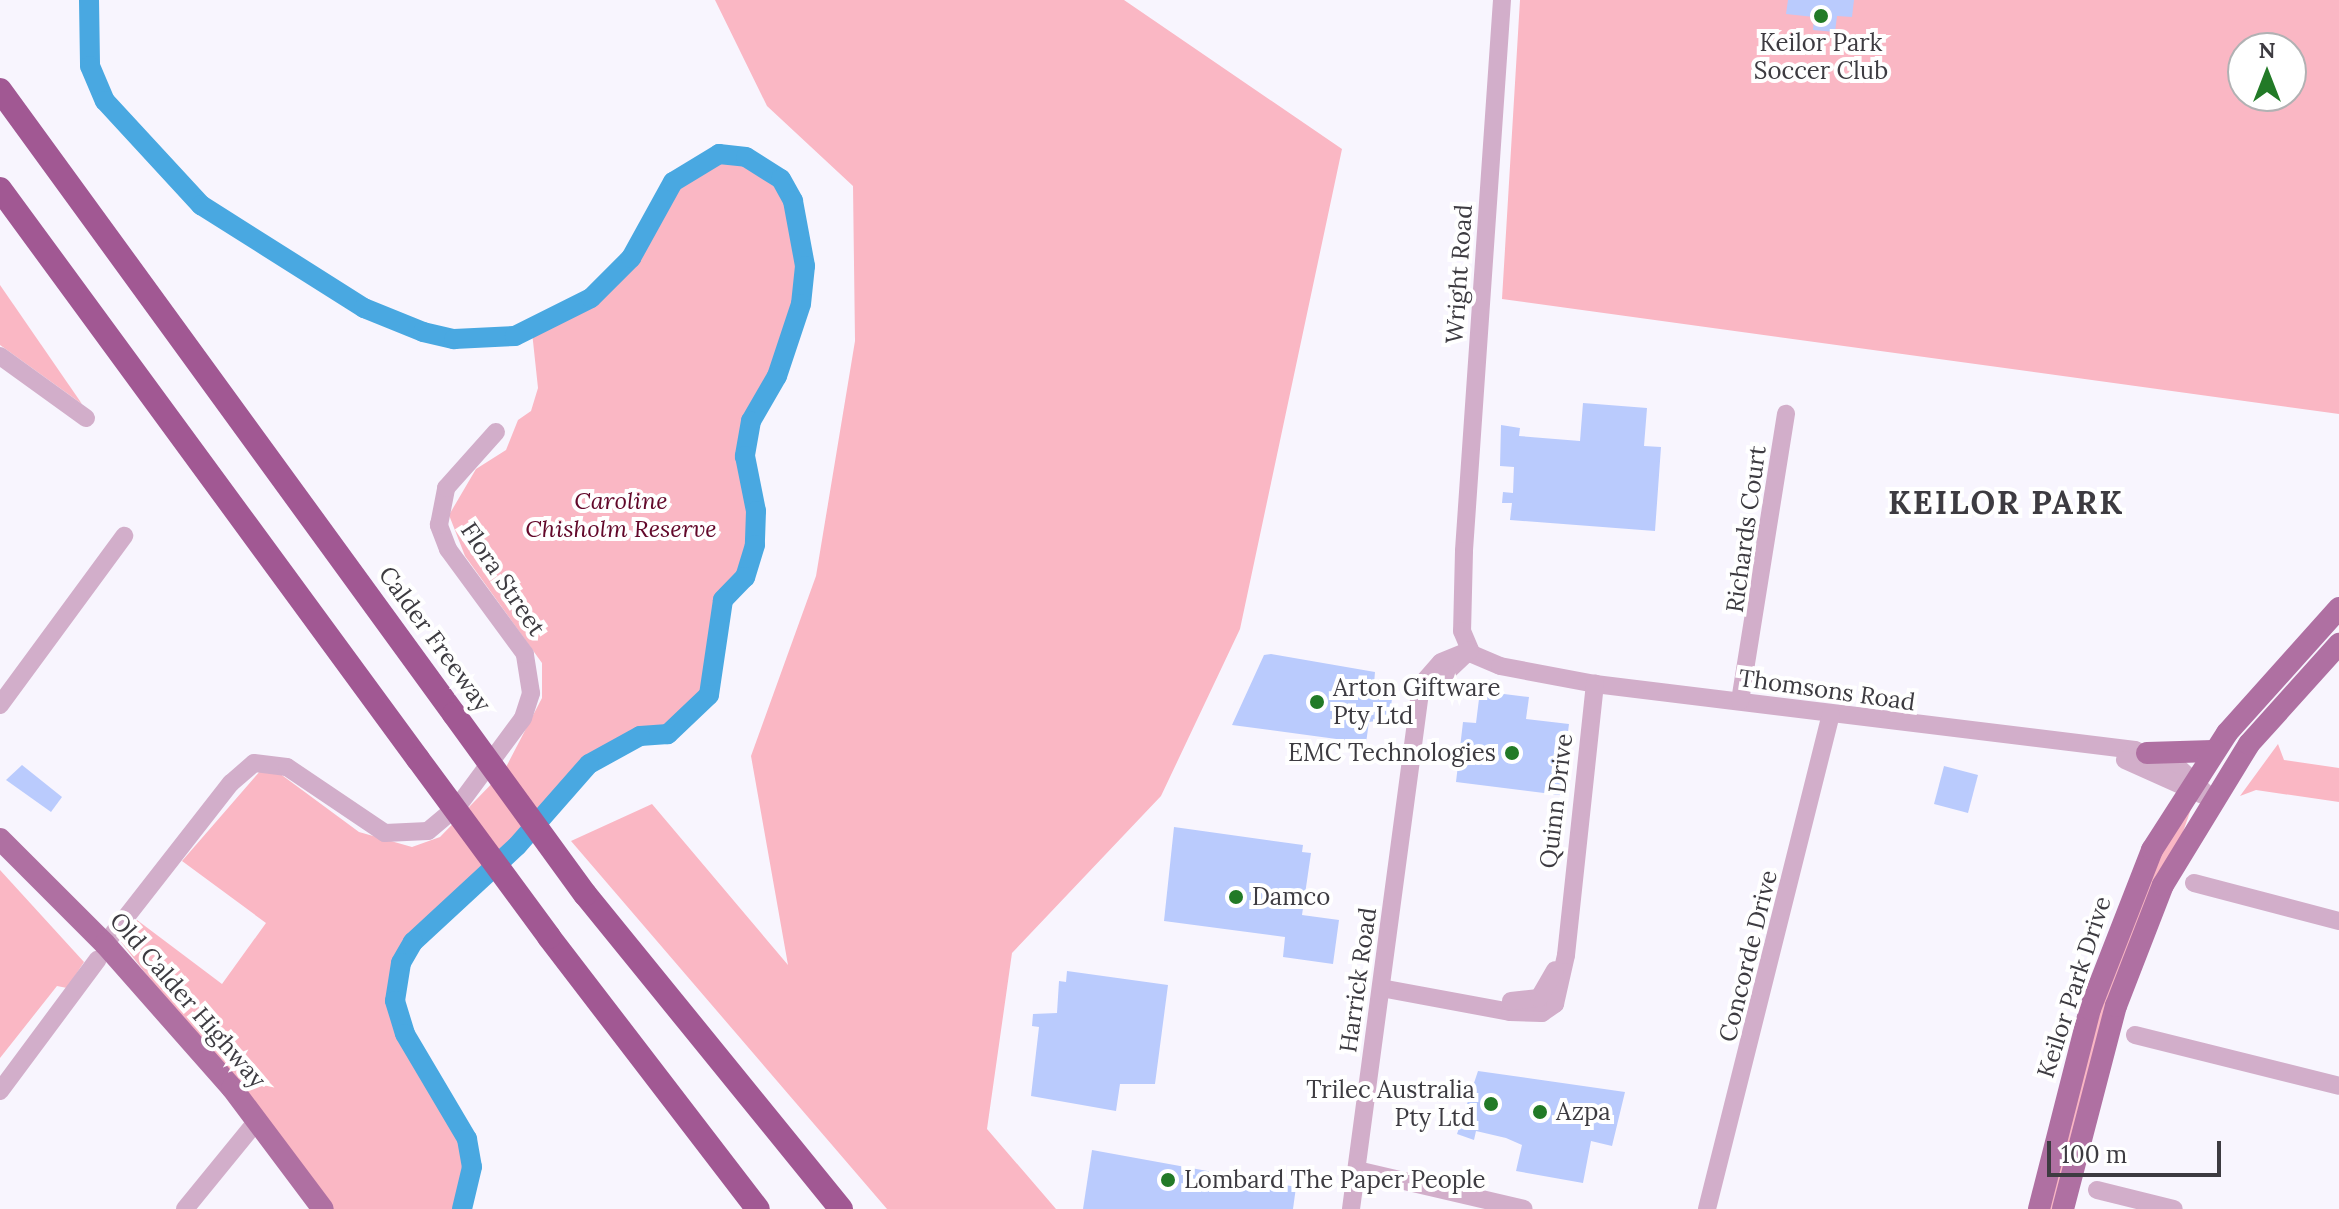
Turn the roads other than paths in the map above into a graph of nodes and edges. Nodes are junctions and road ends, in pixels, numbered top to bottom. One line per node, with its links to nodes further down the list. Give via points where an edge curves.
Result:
1 (1502, 0): 11 (street, Wright Road)
2 (0, 90): 37 (highway, Calder Freeway, bridge, via 585,894)
3 (0, 189): 36 (highway, bridge, via 549,937)
4 (0, 356): 6 (street)
5 (1786, 414): 13 (street, Richards Court)
6 (86, 418)
7 (496, 432): 25 (street, Flora Street, via 446,488 439,525 448,549 525,654 531,693 523,718 458,806 428,831 385,833 287,767 254,763 231,783)
8 (124, 536): 14 (street)
9 (2339, 608): 17 (main road, Keilor Park Drive)
10 (2339, 644): 20 (main road, Keilor Park Drive, via 2266,722)
11 (1461, 656): 12 (street, Thomsons Road, via 1487,673); 26 (street, Harrick Road, via 1421,685)
12 (1595, 684): 13 (street, Thomsons Road); 26 (street, Quinn Drive, via 1566,925 1545,993 1529,1002 1481,1002)
13 (1746, 702): 15 (street, Thomsons Road)
14 (0, 705)
15 (1831, 714): 16 (street, Thomsons Road); 40 (street, Concorde Drive)
16 (2076, 748): 18 (street, Thomsons Road); 19 (street, Thomsons Road, via 2138,763)
17 (2213, 751): 18 (main road); 19 (main road, Keilor Park Drive)
18 (2147, 753): 19 (street, Thomsons Road)
19 (2190, 784): 20 (street, Thomsons Road); 41 (main road, Keilor Park Drive, via 2113,939)
20 (2212, 799): 42 (main road, Keilor Park Drive, via 2163,885 2130,964)
21 (0, 839): 25 (main road, Old Calder Highway)
22 (0, 853): 25 (main road, Old Calder Highway)
23 (2194, 883): 24 (street)
24 (2339, 921)
25 (102, 952): 29 (street, Flora Street); 30 (main road, Old Calder Highway)
26 (1381, 988): 31 (street, Harrick Road)
27 (2135, 1035): 28 (street)
28 (2339, 1086)
29 (0, 1091)
30 (255, 1124): 33 (street); 34 (main road, Old Calder Highway); 35 (main road, Old Calder Highway)
31 (1357, 1170): 38 (street, Harrick Road); 39 (street)
32 (2097, 1190): 43 (street)
33 (185, 1209)
34 (314, 1209)
35 (323, 1209)
36 (758, 1209)
37 (841, 1209)
38 (1351, 1209)
39 (1524, 1209)
40 (1707, 1209)
41 (2039, 1209)
42 (2063, 1209)
43 (2174, 1209)

